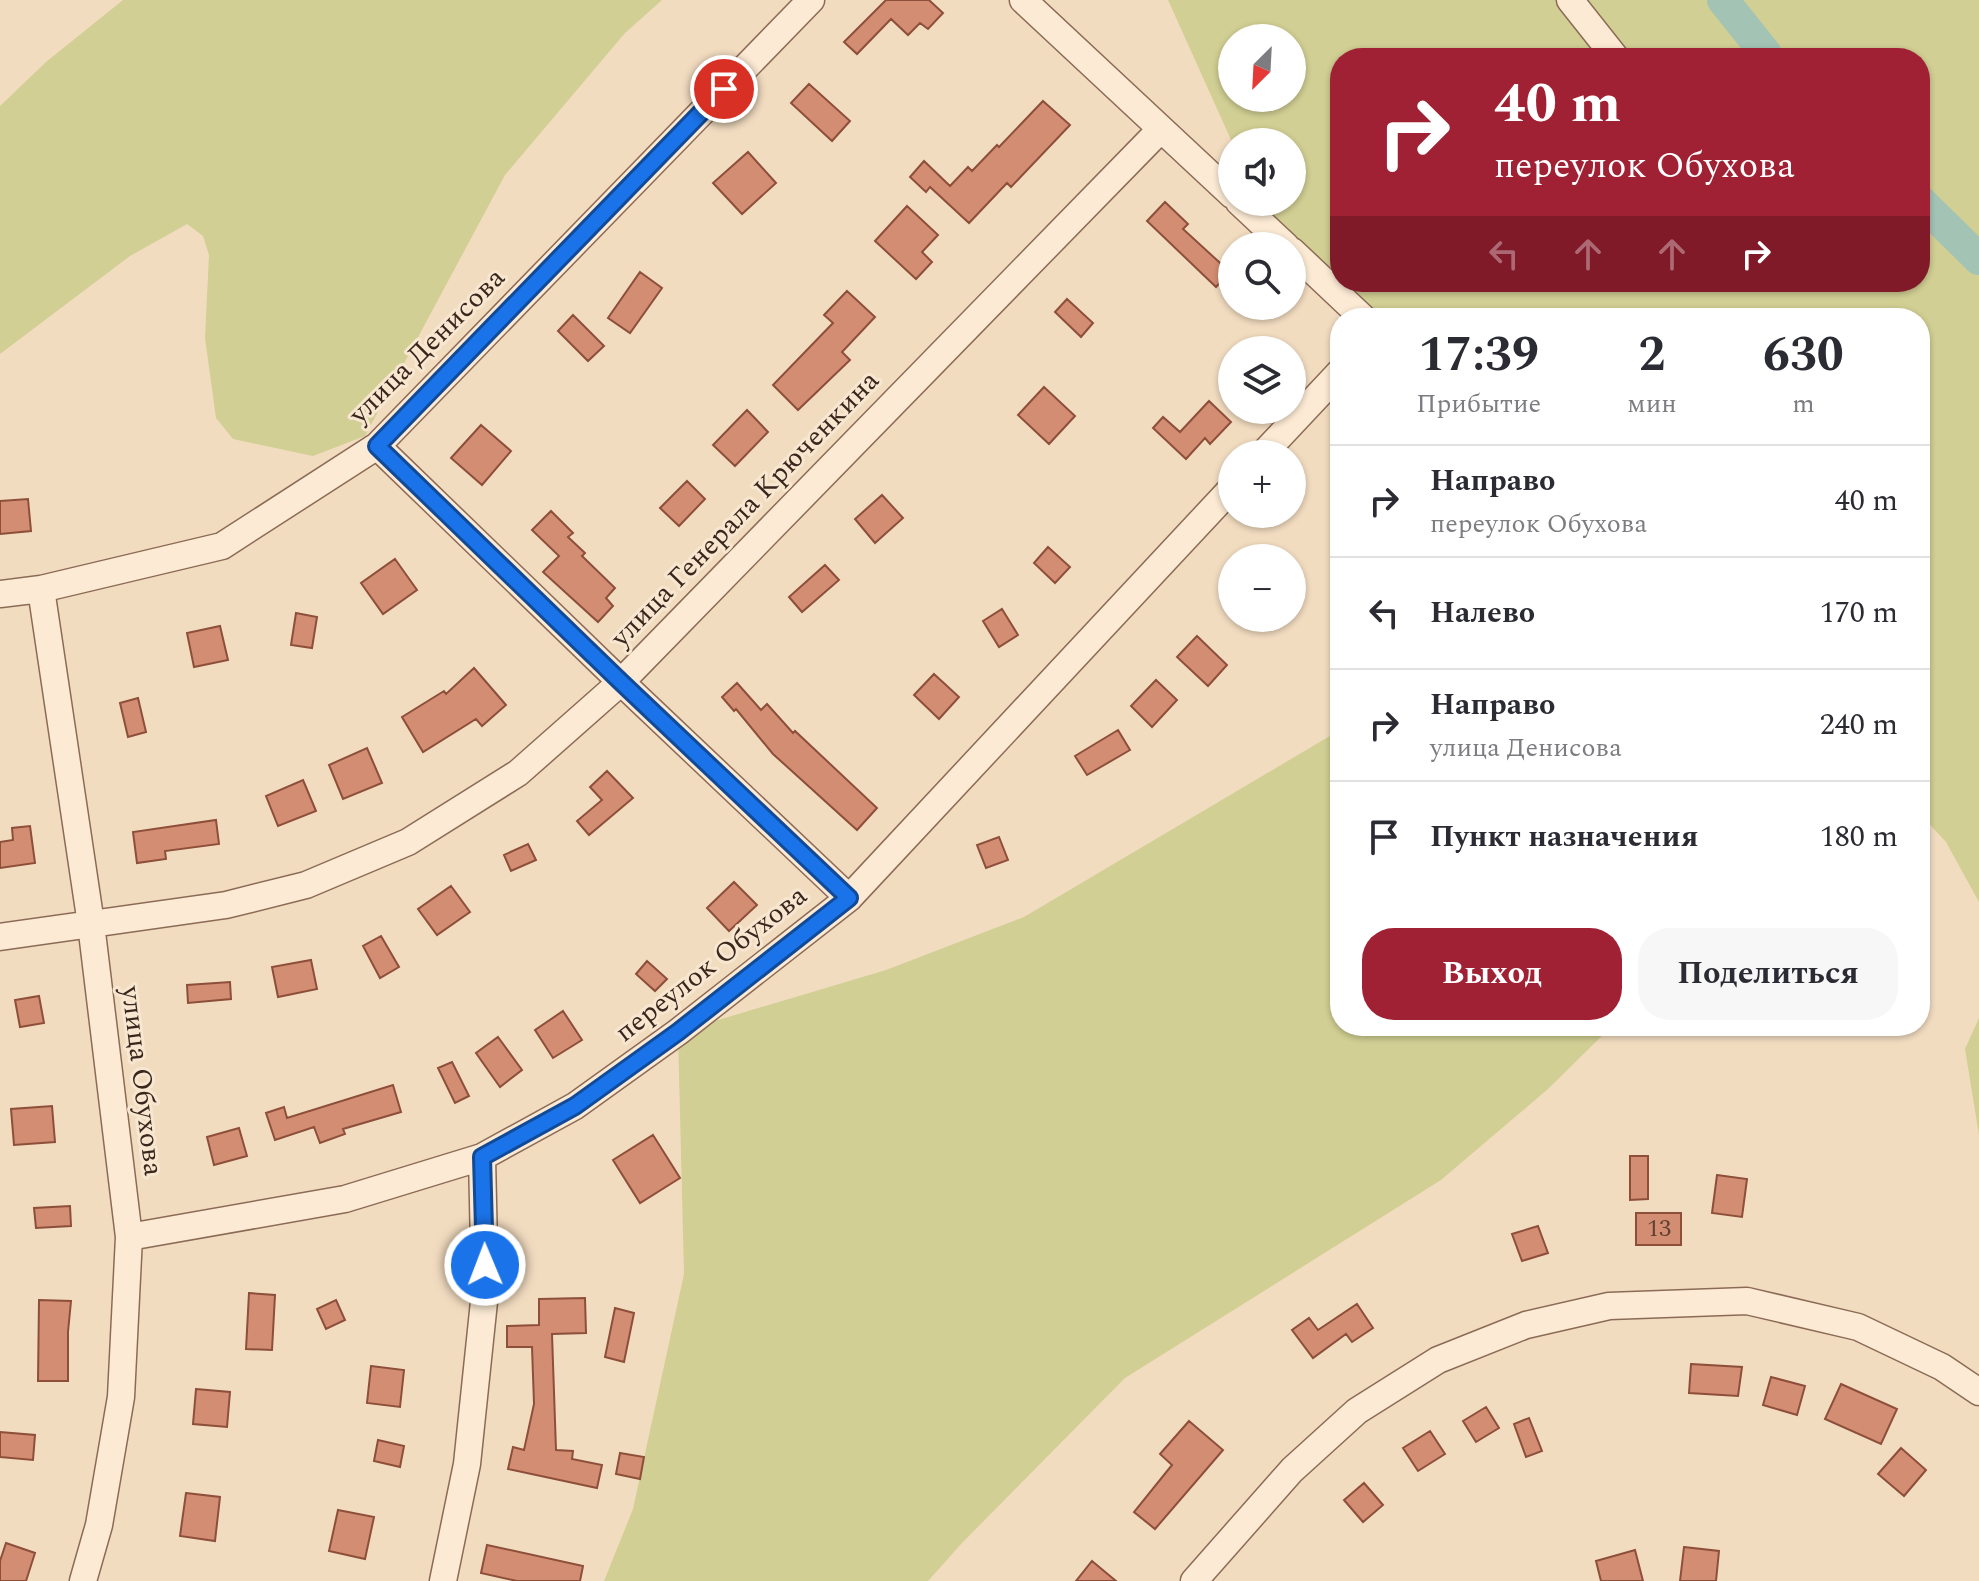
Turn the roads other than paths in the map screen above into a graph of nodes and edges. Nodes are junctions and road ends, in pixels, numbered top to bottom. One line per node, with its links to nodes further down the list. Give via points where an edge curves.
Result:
1 (811, 0): 15 (street, улица Денисова)
2 (1023, 0): 5 (street)
3 (1570, 0): 4 (street)
4 (1608, 48)
5 (1161, 129): 6 (street); 19 (street, улица Генерала Крюченкина)
6 (1218, 182)
7 (1254, 216): 8 (street)
8 (1271, 232)
9 (1306, 264): 10 (street)
10 (1330, 287)
11 (1335, 292): 12 (street)
12 (1352, 308)
13 (1330, 383): 14 (street)
14 (1276, 440)
15 (377, 446): 17 (street, улица Денисова, via 222,546); 19 (street)
16 (1218, 503): 20 (street, переулок Обухова)
17 (41, 589): 18 (street, улица Денисова); 21 (street, улица Обухова)
18 (0, 594)
19 (621, 682): 20 (street); 21 (street, улица Генерала Крюченкина, via 518,773 408,842 306,885 226,905)
20 (849, 898): 23 (street, переулок Обухова, via 575,1106)
21 (91, 924): 22 (street, улица Генерала Крюченкина); 24 (street, улица Обухова)
22 (0, 937)
23 (482, 1157): 24 (street, переулок Обухова, via 345,1199); 27 (street, via 485,1292 467,1464)
24 (129, 1237): 26 (street, улица Обухова, via 121,1397 99,1525)
25 (1979, 1392): 28 (street, via 1942,1367 1858,1327 1747,1301 1609,1306 1526,1325 1438,1360 1357,1411 1292,1470)
26 (83, 1581)
27 (443, 1581)
28 (1194, 1581)

